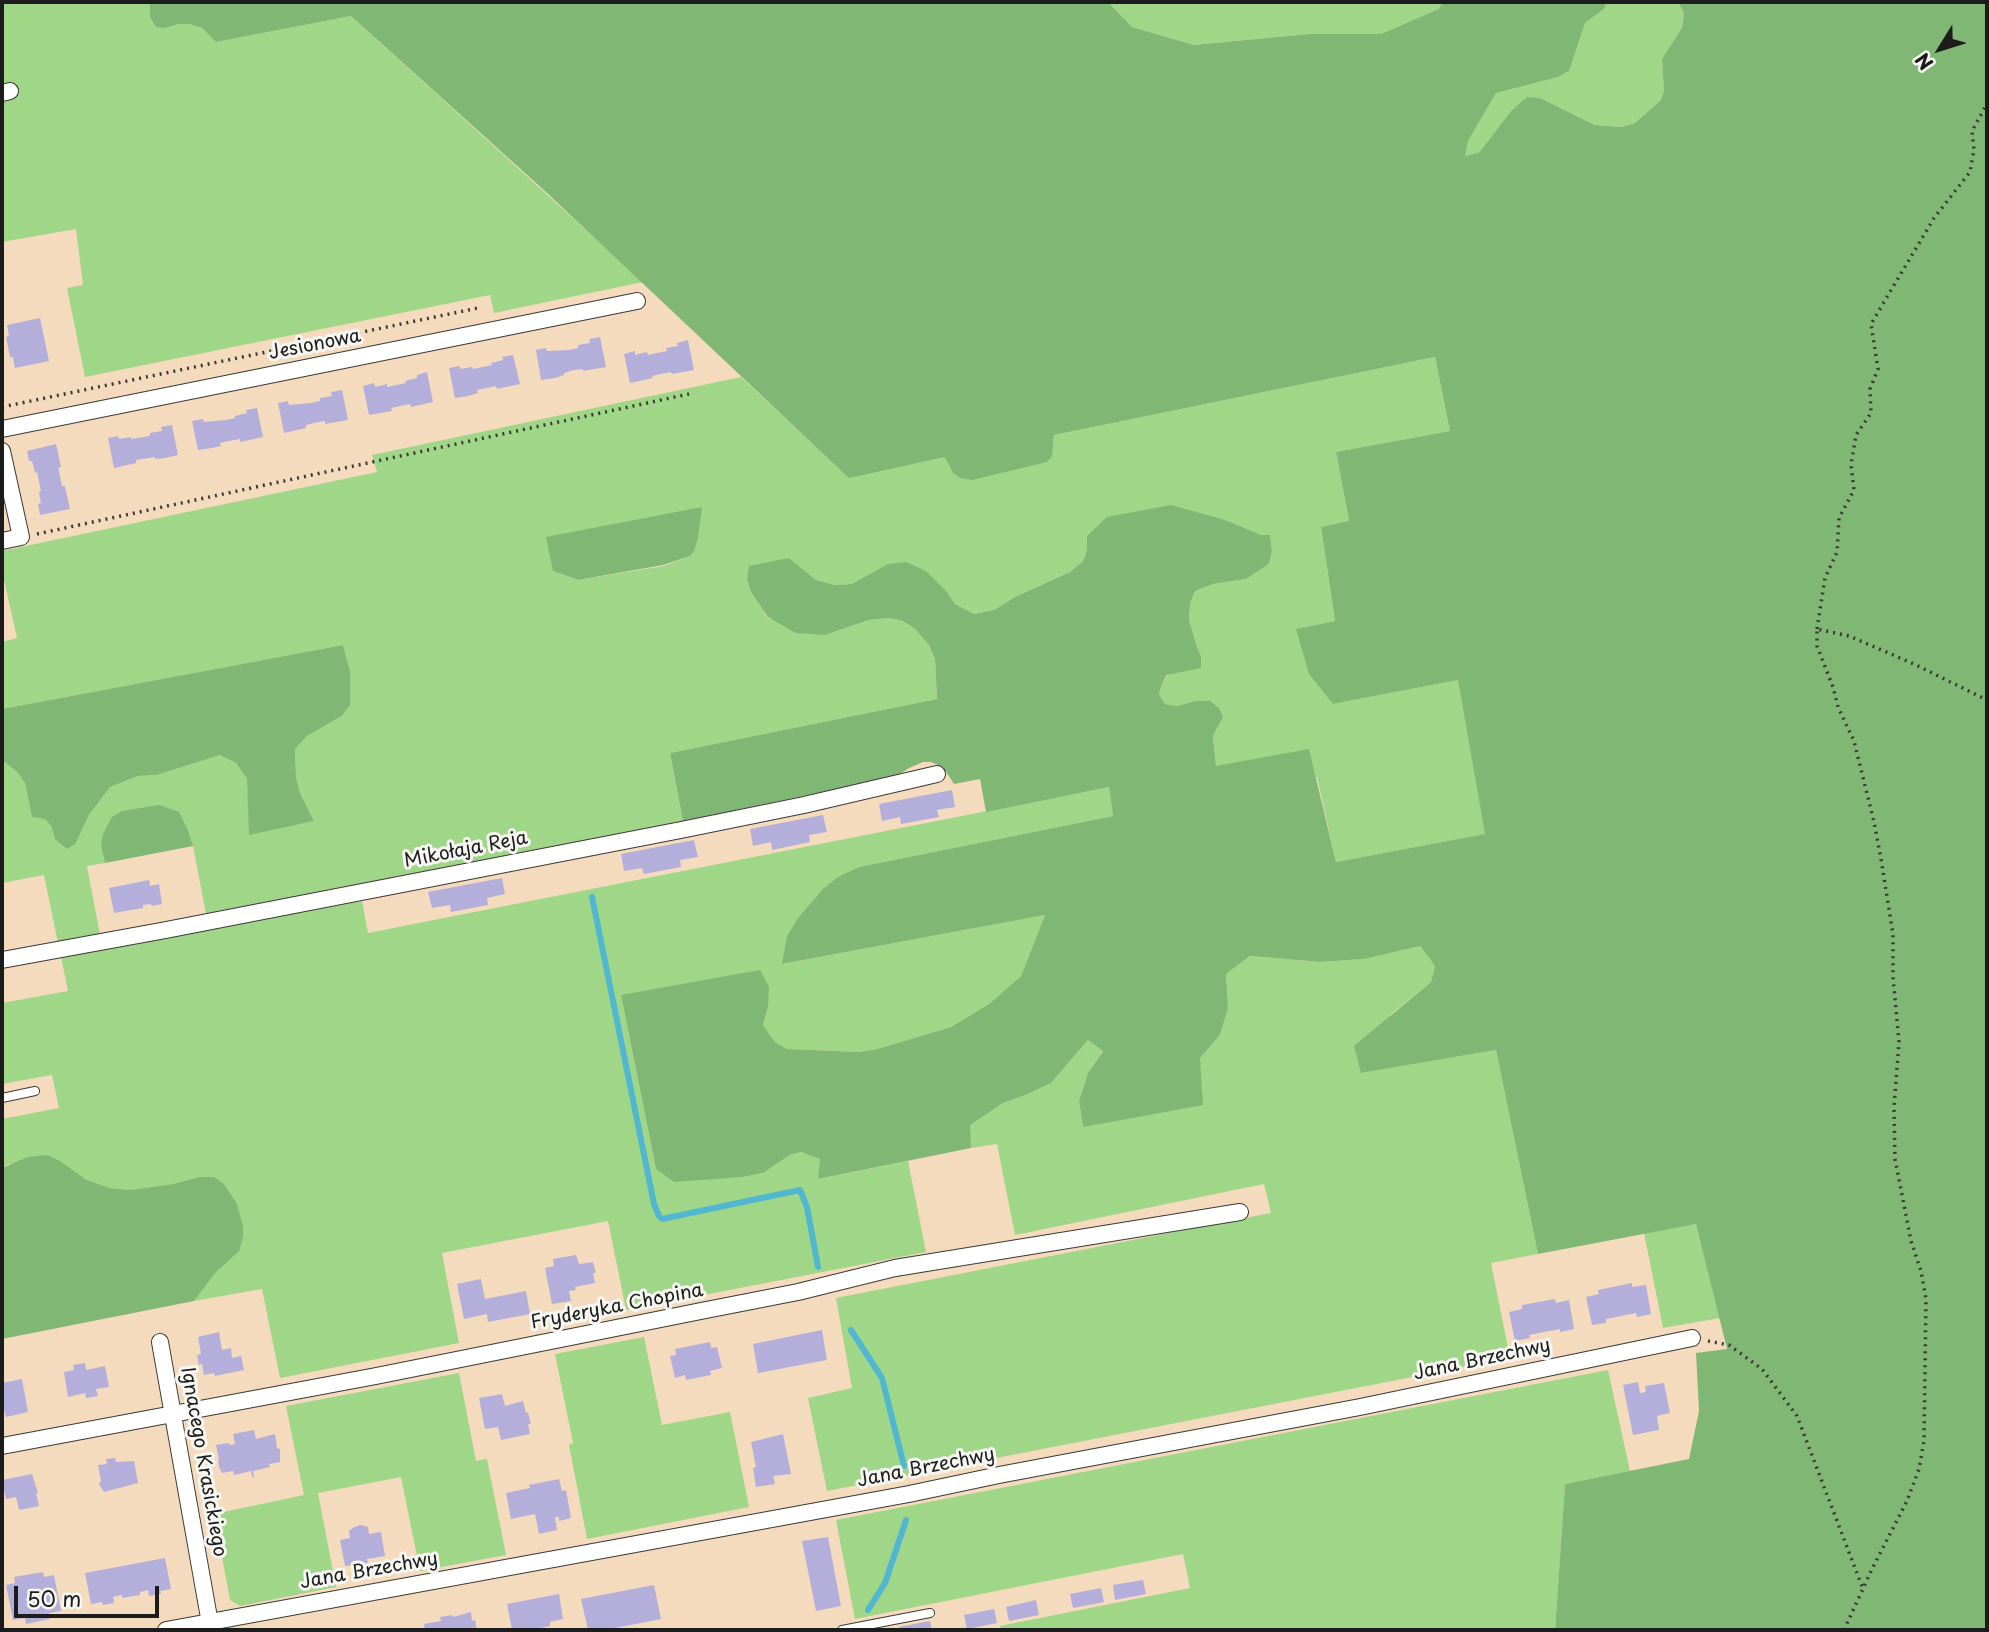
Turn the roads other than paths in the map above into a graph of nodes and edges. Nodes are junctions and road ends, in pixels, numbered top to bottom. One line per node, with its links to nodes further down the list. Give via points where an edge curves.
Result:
1 (636, 301): 2 (street, Jesionowa)
2 (2, 429)
3 (2, 451): 4 (street, via 21,537)
4 (2, 541)
5 (937, 774): 6 (street, Mikołaja Reja, via 695,827)
6 (2, 960)
7 (36, 1091): 8 (lane)
8 (2, 1098)
9 (1240, 1212): 12 (street, Fryderyka Chopina, via 895,1268 798,1292)
10 (1692, 1338): 15 (street, Jana Brzechwy, via 1360,1407)
11 (160, 1342): 12 (street, Ignacego Krasickiego)
12 (173, 1413): 13 (street, Fryderyka Chopina); 15 (street, Ignacego Krasickiego)
13 (2, 1446)
14 (930, 1613): 17 (lane)
15 (211, 1626): 16 (street, Jana Brzechwy)
16 (166, 1630)
17 (842, 1630)

